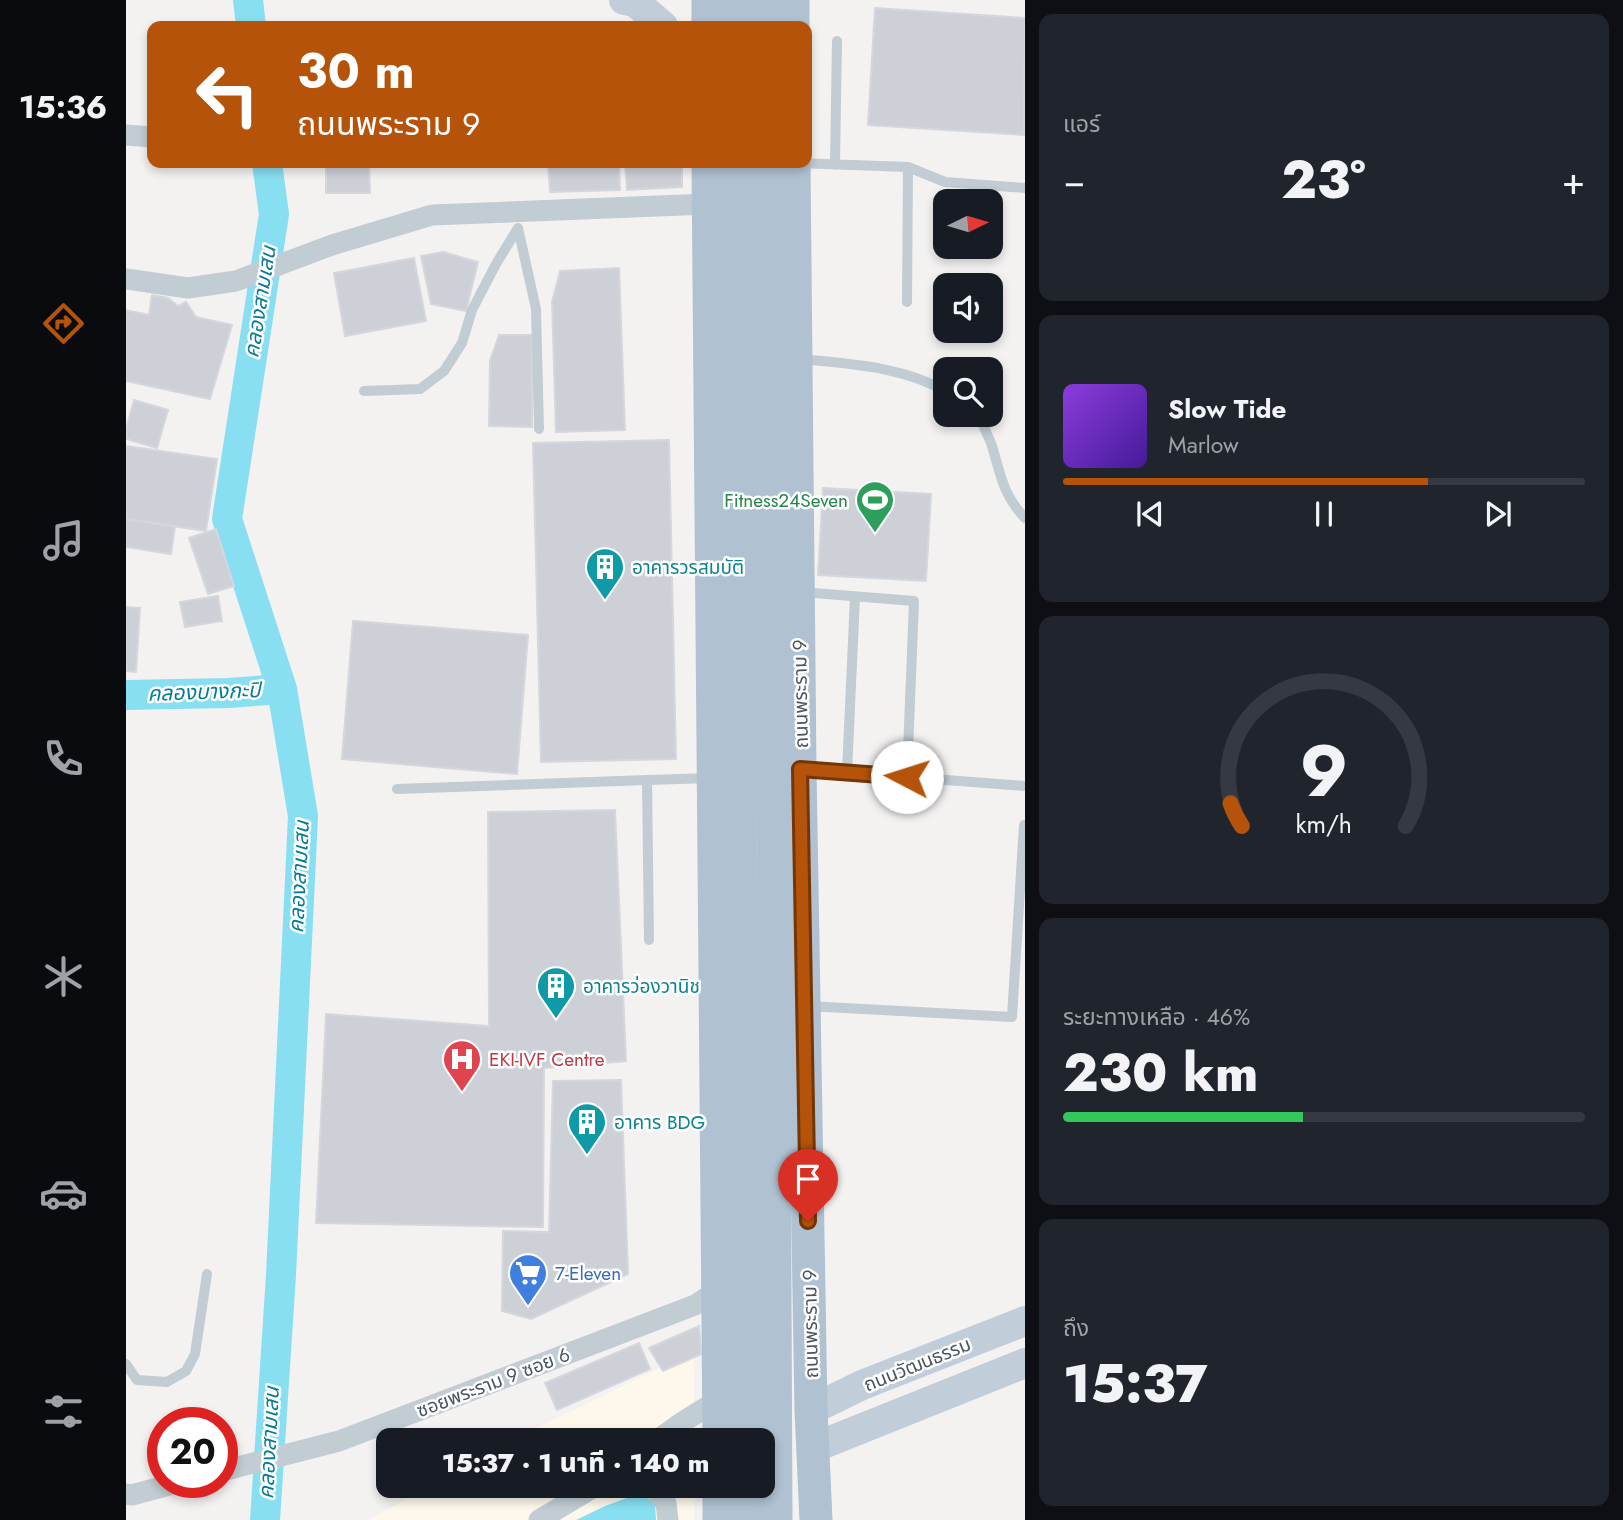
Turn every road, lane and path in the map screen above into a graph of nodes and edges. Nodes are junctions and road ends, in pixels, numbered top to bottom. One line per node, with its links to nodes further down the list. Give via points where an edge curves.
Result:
1 (625, 0): 6 (street, via 635,2)
2 (708, 0): 7 (main road)
3 (732, 0): 8 (main road)
4 (764, 0): 9 (main road)
5 (793, 0): 10 (main road)
6 (657, 21)
7 (708, 21)
8 (732, 21)
9 (765, 21)
10 (793, 21)
11 (837, 41): 15 (lane)
12 (126, 135): 13 (street)
13 (147, 137)
14 (812, 164): 15 (lane)
15 (835, 165): 16 (lane)
16 (908, 167): 21 (lane, via 945,182); 25 (lane)
17 (708, 168): 22 (main road)
18 (734, 168): 55 (main road)
19 (766, 168): 68 (main road, ถนนพระราม 9, bridge)
20 (794, 168): 26 (main road, ถนนพระราม 9)
21 (1024, 188)
22 (708, 204): 23 (street); 37 (main road)
23 (519, 220): 24 (street, via 432,215 236,281 188,288); 28 (lane, via 472,310 462,343 444,371 420,389); 30 (lane, via 536,309)
24 (126, 279)
25 (907, 302)
26 (797, 359): 27 (lane, via 893,370); 32 (main road, ถนนพระราม 9)
27 (933, 385)
28 (364, 391)
29 (984, 427): 31 (lane, via 1001,481)
30 (539, 429)
31 (1024, 518)
32 (799, 592): 33 (lane); 34 (main road, ถนนพระราม 9)
33 (855, 597): 35 (lane); 36 (lane, via 914,601)
34 (800, 769): 35 (lane); 43 (main road, ถนนพระราม 9)
35 (847, 772): 36 (lane)
36 (907, 777): 39 (lane)
37 (714, 778): 38 (lane); 47 (main road)
38 (647, 780): 40 (lane); 42 (lane)
39 (1024, 786)
40 (397, 789)
41 (1024, 825): 44 (lane)
42 (649, 940)
43 (804, 1006): 44 (lane); 52 (main road, ถนนพระราม 9)
44 (1012, 1017): 45 (lane)
45 (1024, 1018)
46 (207, 1274): 50 (lane, via 195,1354 186,1371 167,1382 137,1380)
47 (718, 1290): 51 (main road); 59 (street, ซอยพระราม 9 ซอย 6, via 695,1305 339,1441)
48 (1024, 1321): 52 (street, ถนนวัฒนธรรม)
49 (1024, 1363): 57 (street, ถนนวัฒนธรรม)
50 (126, 1364)
51 (718, 1400): 53 (street); 54 (main road)
52 (811, 1410): 56 (main road); 57 (main road, ถนนพระราม 9)
53 (674, 1428)
54 (719, 1428)
55 (744, 1428)
56 (774, 1428)
57 (813, 1448): 58 (main road); 69 (main road, ถนนพระราม 9)
58 (775, 1465)
59 (238, 1468)
60 (147, 1490): 61 (street)
61 (129, 1494)
62 (576, 1498): 65 (street)
63 (662, 1498): 66 (street)
64 (730, 1498): 67 (main road)
65 (539, 1520)
66 (668, 1520)
67 (744, 1520)
68 (776, 1520)
69 (816, 1520)

